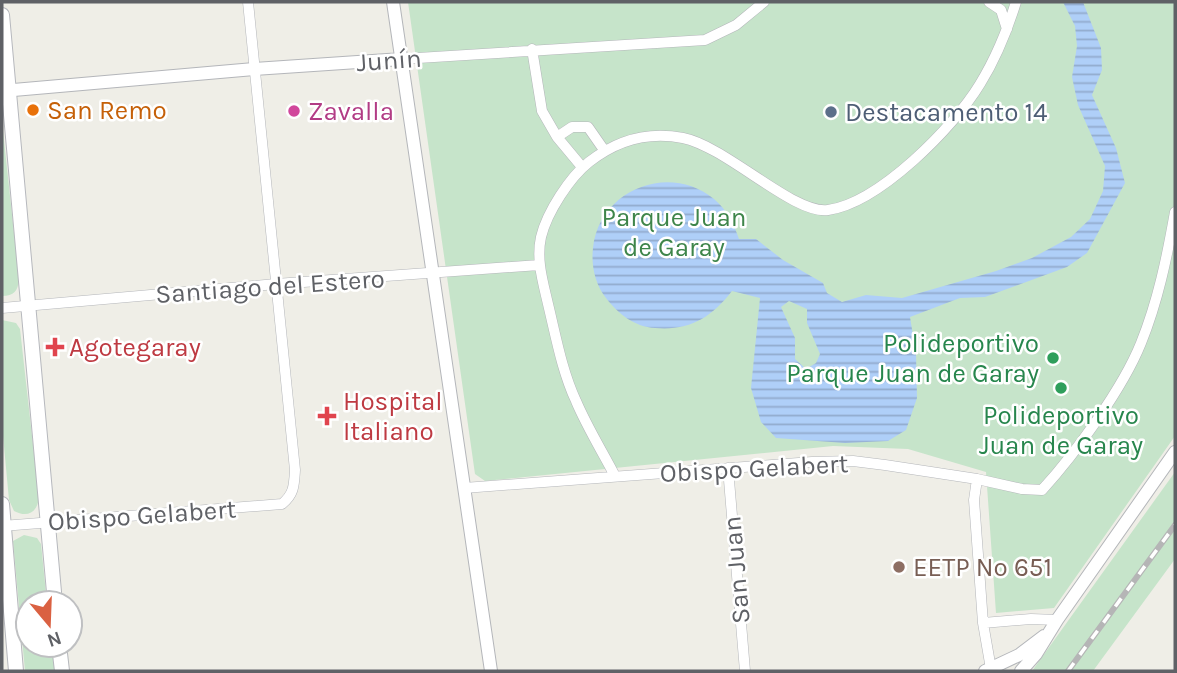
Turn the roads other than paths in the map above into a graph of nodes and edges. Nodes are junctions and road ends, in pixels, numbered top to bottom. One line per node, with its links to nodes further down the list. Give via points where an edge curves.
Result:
1 (248, 2): 10 (street)
2 (393, 2): 9 (street)
3 (764, 2): 8 (street, Junín, via 736,25 705,40)
4 (989, 2): 7 (street, via 1001,10)
5 (1016, 2): 7 (street)
6 (2, 15): 11 (main road)
7 (1007, 30): 13 (street, via 978,87 925,150 882,186 840,208 826,211 803,206 724,155 683,138 628,139)
8 (532, 49): 9 (street, Junín); 12 (street, via 539,102)
9 (402, 59): 10 (street, Junín); 17 (street)
10 (254, 69): 11 (street, Junín); 18 (street)
11 (5, 91): 19 (main road)
12 (557, 137): 13 (street, via 572,127 589,127); 14 (street)
13 (604, 150): 14 (street)
14 (582, 167): 16 (street, via 547,220)
15 (1175, 212): 24 (street, Obispo Gelabert, via 1162,278 1140,346 1096,419 1042,490)
16 (539, 265): 17 (street, Santiago del Estero); 23 (street, via 575,400)
17 (433, 273): 18 (street, Santiago del Estero); 25 (street)
18 (276, 284): 19 (street, Santiago del Estero); 27 (street, Obispo Gelabert, via 295,470 291,497 282,504)
19 (27, 306): 20 (street, Santiago del Estero); 27 (main road)
20 (2, 308)
21 (1175, 452): 31 (street)
22 (728, 468): 23 (street, Obispo Gelabert); 24 (street, Obispo Gelabert, via 853,461); 35 (street, San Juan)
23 (615, 476): 25 (street, Obispo Gelabert)
24 (977, 479): 30 (street, via 974,499)
25 (464, 488): 34 (street)
26 (2, 504): 28 (main road)
27 (47, 522): 28 (street, Obispo Gelabert); 29 (main road)
28 (3, 526): 33 (main road)
29 (54, 589)
30 (983, 623): 31 (street, via 1031,618); 32 (street)
31 (1053, 626): 32 (street, via 1019,655); 36 (street)
32 (988, 670)
33 (16, 671)
34 (491, 671)
35 (745, 671)
36 (1021, 671)

